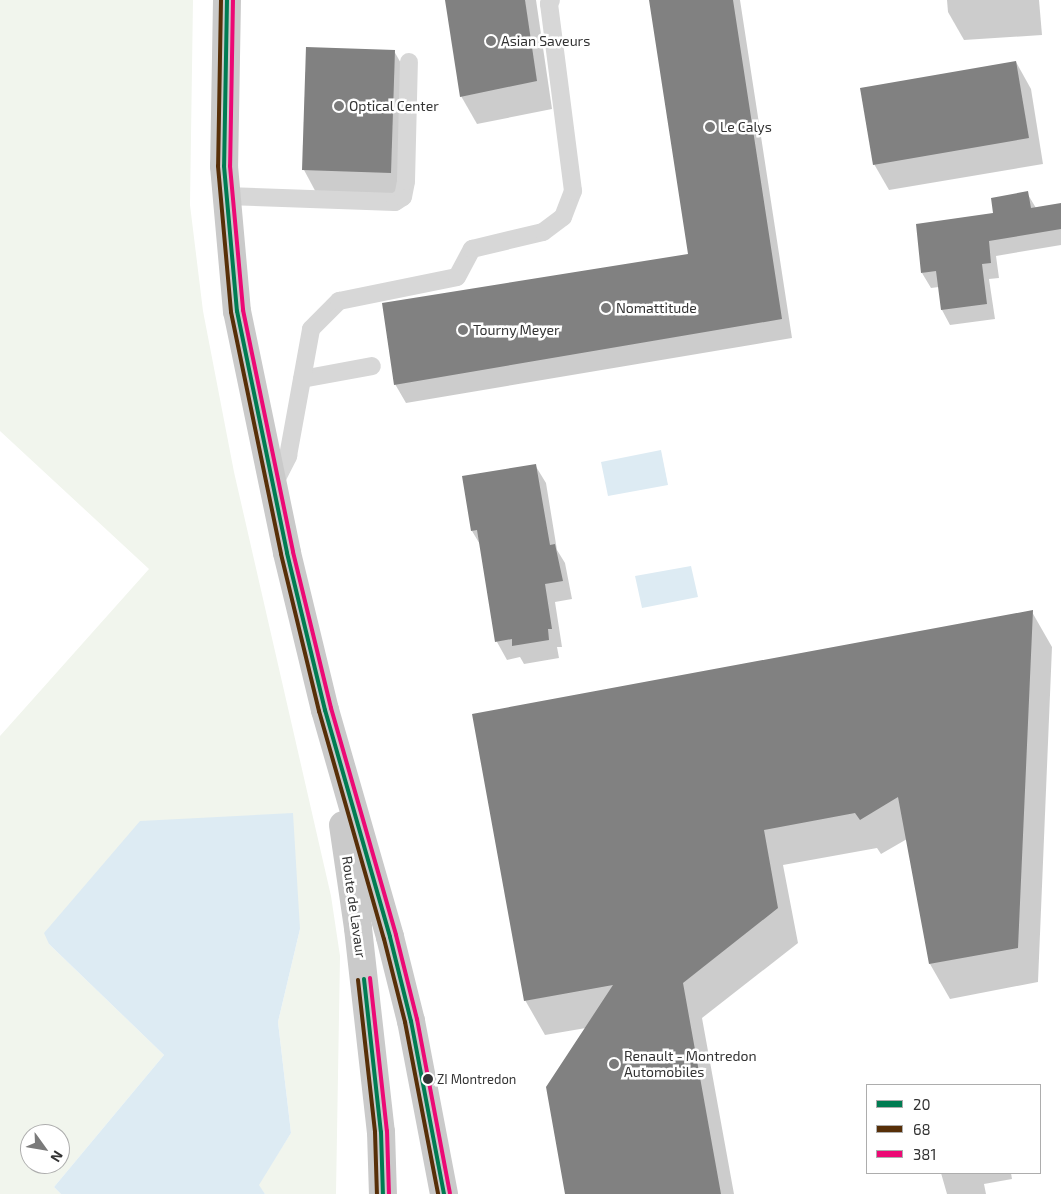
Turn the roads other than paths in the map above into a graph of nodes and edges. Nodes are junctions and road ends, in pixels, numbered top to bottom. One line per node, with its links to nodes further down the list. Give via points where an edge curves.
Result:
1 (227, 0): 4 (main road, Route de Lavaur)
2 (550, 0): 6 (lane, via 573,191 563,217 543,232 472,249 457,277 338,301 311,329)
3 (409, 62): 4 (lane, via 403,197 395,202)
4 (226, 196): 7 (main road, Route de Lavaur, via 236,311)
5 (372, 366): 6 (lane)
6 (302, 378): 7 (lane, via 288,456)
7 (273, 487): 8 (main road, Route de Lavaur)
8 (325, 710): 9 (main road, Route de Lavaur, via 358,928 381,1132); 10 (main road, Route de Lavaur, via 411,1021)
9 (383, 1194)
10 (444, 1194)

